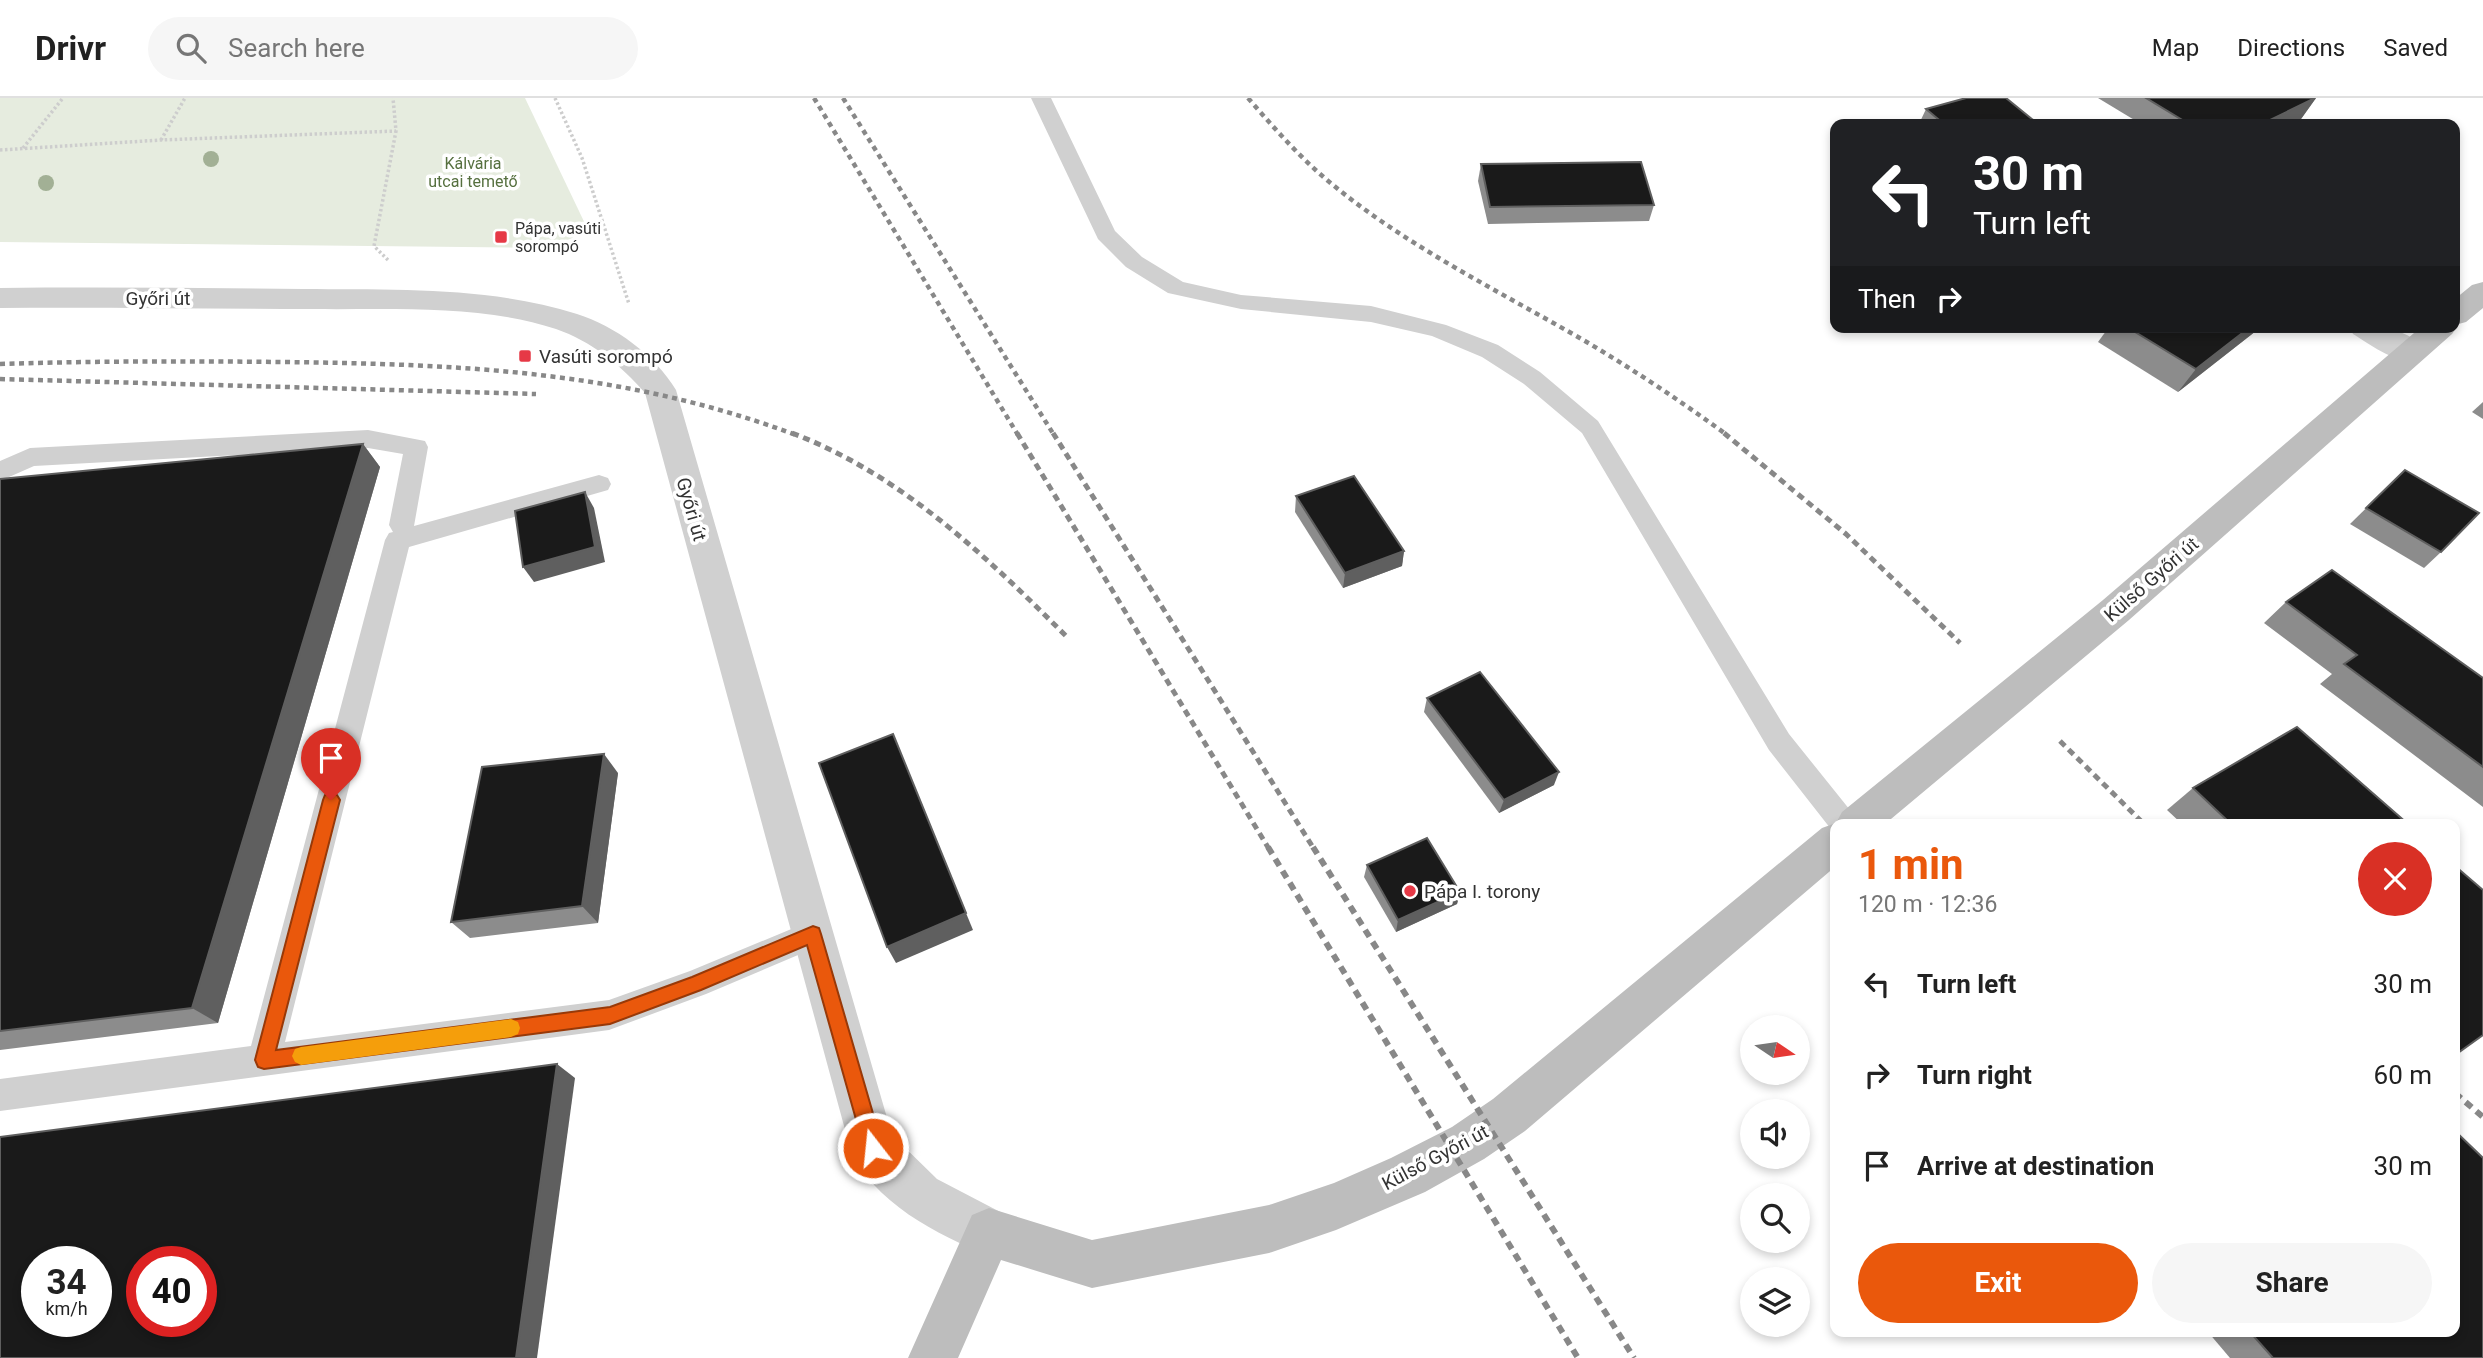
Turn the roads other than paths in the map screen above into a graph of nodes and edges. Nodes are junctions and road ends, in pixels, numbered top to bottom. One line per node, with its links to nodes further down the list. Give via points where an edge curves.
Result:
1 (1041, 98): 11 (lane, via 1106,234 1134,262 1176,288 1241,302 1371,314 1438,330 1490,351 1532,378 1590,428 1779,742)
2 (2483, 292): 4 (main road)
3 (0, 298): 14 (street, Győri út, via 410,300 516,308 603,338 638,363 660,390)
4 (2460, 311)
5 (2375, 333): 7 (street)
6 (2434, 333): 7 (main road, Külső Győri út)
7 (2410, 352): 12 (main road, Külső Győri út, via 2116,610)
8 (0, 472): 10 (lane, via 30,457 368,439 416,447)
9 (599, 484): 15 (lane, via 398,540)
10 (402, 525)
11 (1839, 819)
12 (1862, 819)
13 (1830, 846): 17 (main road, Külső Győri út, via 1509,1115 1408,1175 1269,1229 1092,1264)
14 (813, 934): 15 (lane, via 610,1015); 17 (street, Győri út, via 873,1148 920,1196)
15 (264, 1060): 16 (lane)
16 (0, 1096)
17 (989, 1232): 18 (main road)
18 (933, 1358)

